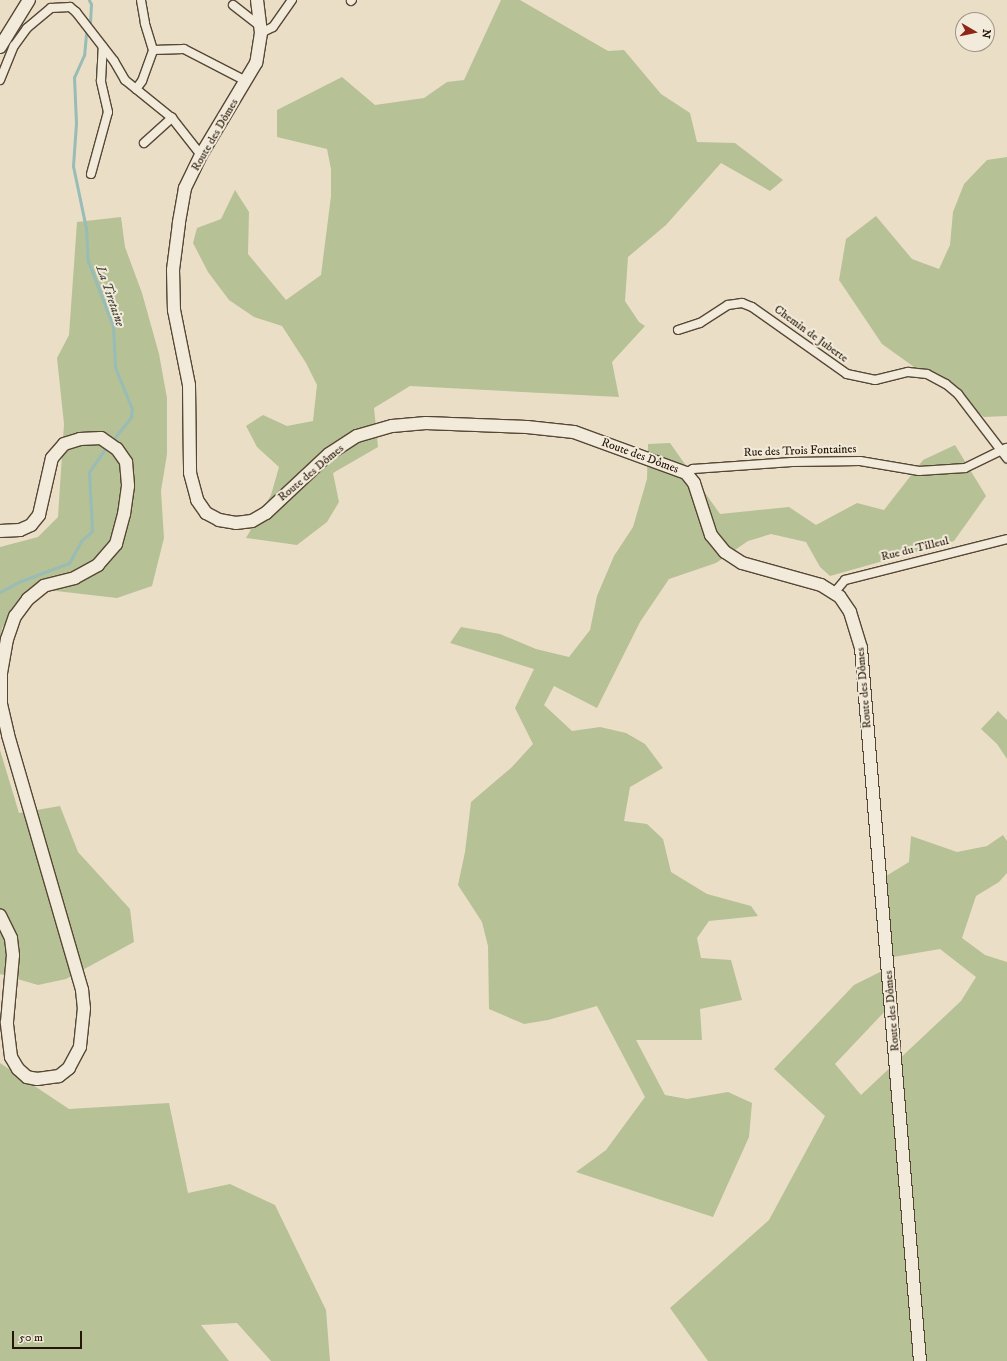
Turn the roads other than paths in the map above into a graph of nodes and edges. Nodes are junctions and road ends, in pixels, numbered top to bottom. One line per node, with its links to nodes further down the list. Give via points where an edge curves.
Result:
1 (29, 0): 7 (street)
2 (141, 0): 9 (street)
3 (257, 0): 6 (street, Route des Dômes)
4 (292, 0): 6 (street, via 273,28)
5 (233, 5): 6 (street)
6 (261, 30): 11 (street, Route des Dômes, via 257,59)
7 (0, 47)
8 (103, 47): 10 (street, via 76,12 63,6 51,8 27,28 14,46); 12 (street, via 125,80); 16 (street, via 101,81 108,112)
9 (153, 50): 11 (street, via 184,49); 12 (street, via 142,81)
10 (0, 80)
11 (246, 81): 15 (street, Route des Dômes)
12 (136, 89): 13 (street)
13 (172, 118): 14 (street); 15 (street)
14 (144, 142)
15 (201, 154): 20 (street, Route des Dômes, via 185,188 173,270 174,310 189,386 190,474 197,500 206,513 220,520 252,521 266,513 329,454 357,436 392,426 426,424 526,427 574,432)
16 (91, 174)
17 (678, 330): 18 (street, Chemin de Juberte, via 700,323 728,305 742,303 752,306 846,374 875,380 908,372 927,374 946,384 958,394)
18 (1004, 448): 19 (street); 20 (street, Rue des Trois Fontaines, via 965,468 919,471 860,461 808,461 693,469)
19 (1007, 458)
20 (686, 472): 23 (street, Route des Dômes, via 694,483 711,535 725,552 742,563 821,585)
21 (0, 531): 24 (street, via 20,530 31,525 39,515 52,458 64,444 80,439 102,438 117,449 126,462 128,486 116,544 98,565 76,578 44,586 28,599 15,616 7,639 1,672 1,704 25,797 82,990 84,1008 80,1047 69,1068 59,1076 37,1080 27,1077 18,1070 11,1058 7,1022 13,955 11,938)
22 (1007, 539): 23 (street, Rue du Tilleul, via 845,580)
23 (834, 593): 25 (street, Route des Dômes, via 840,597 850,612 861,648)
24 (0, 915)
25 (920, 1361)

